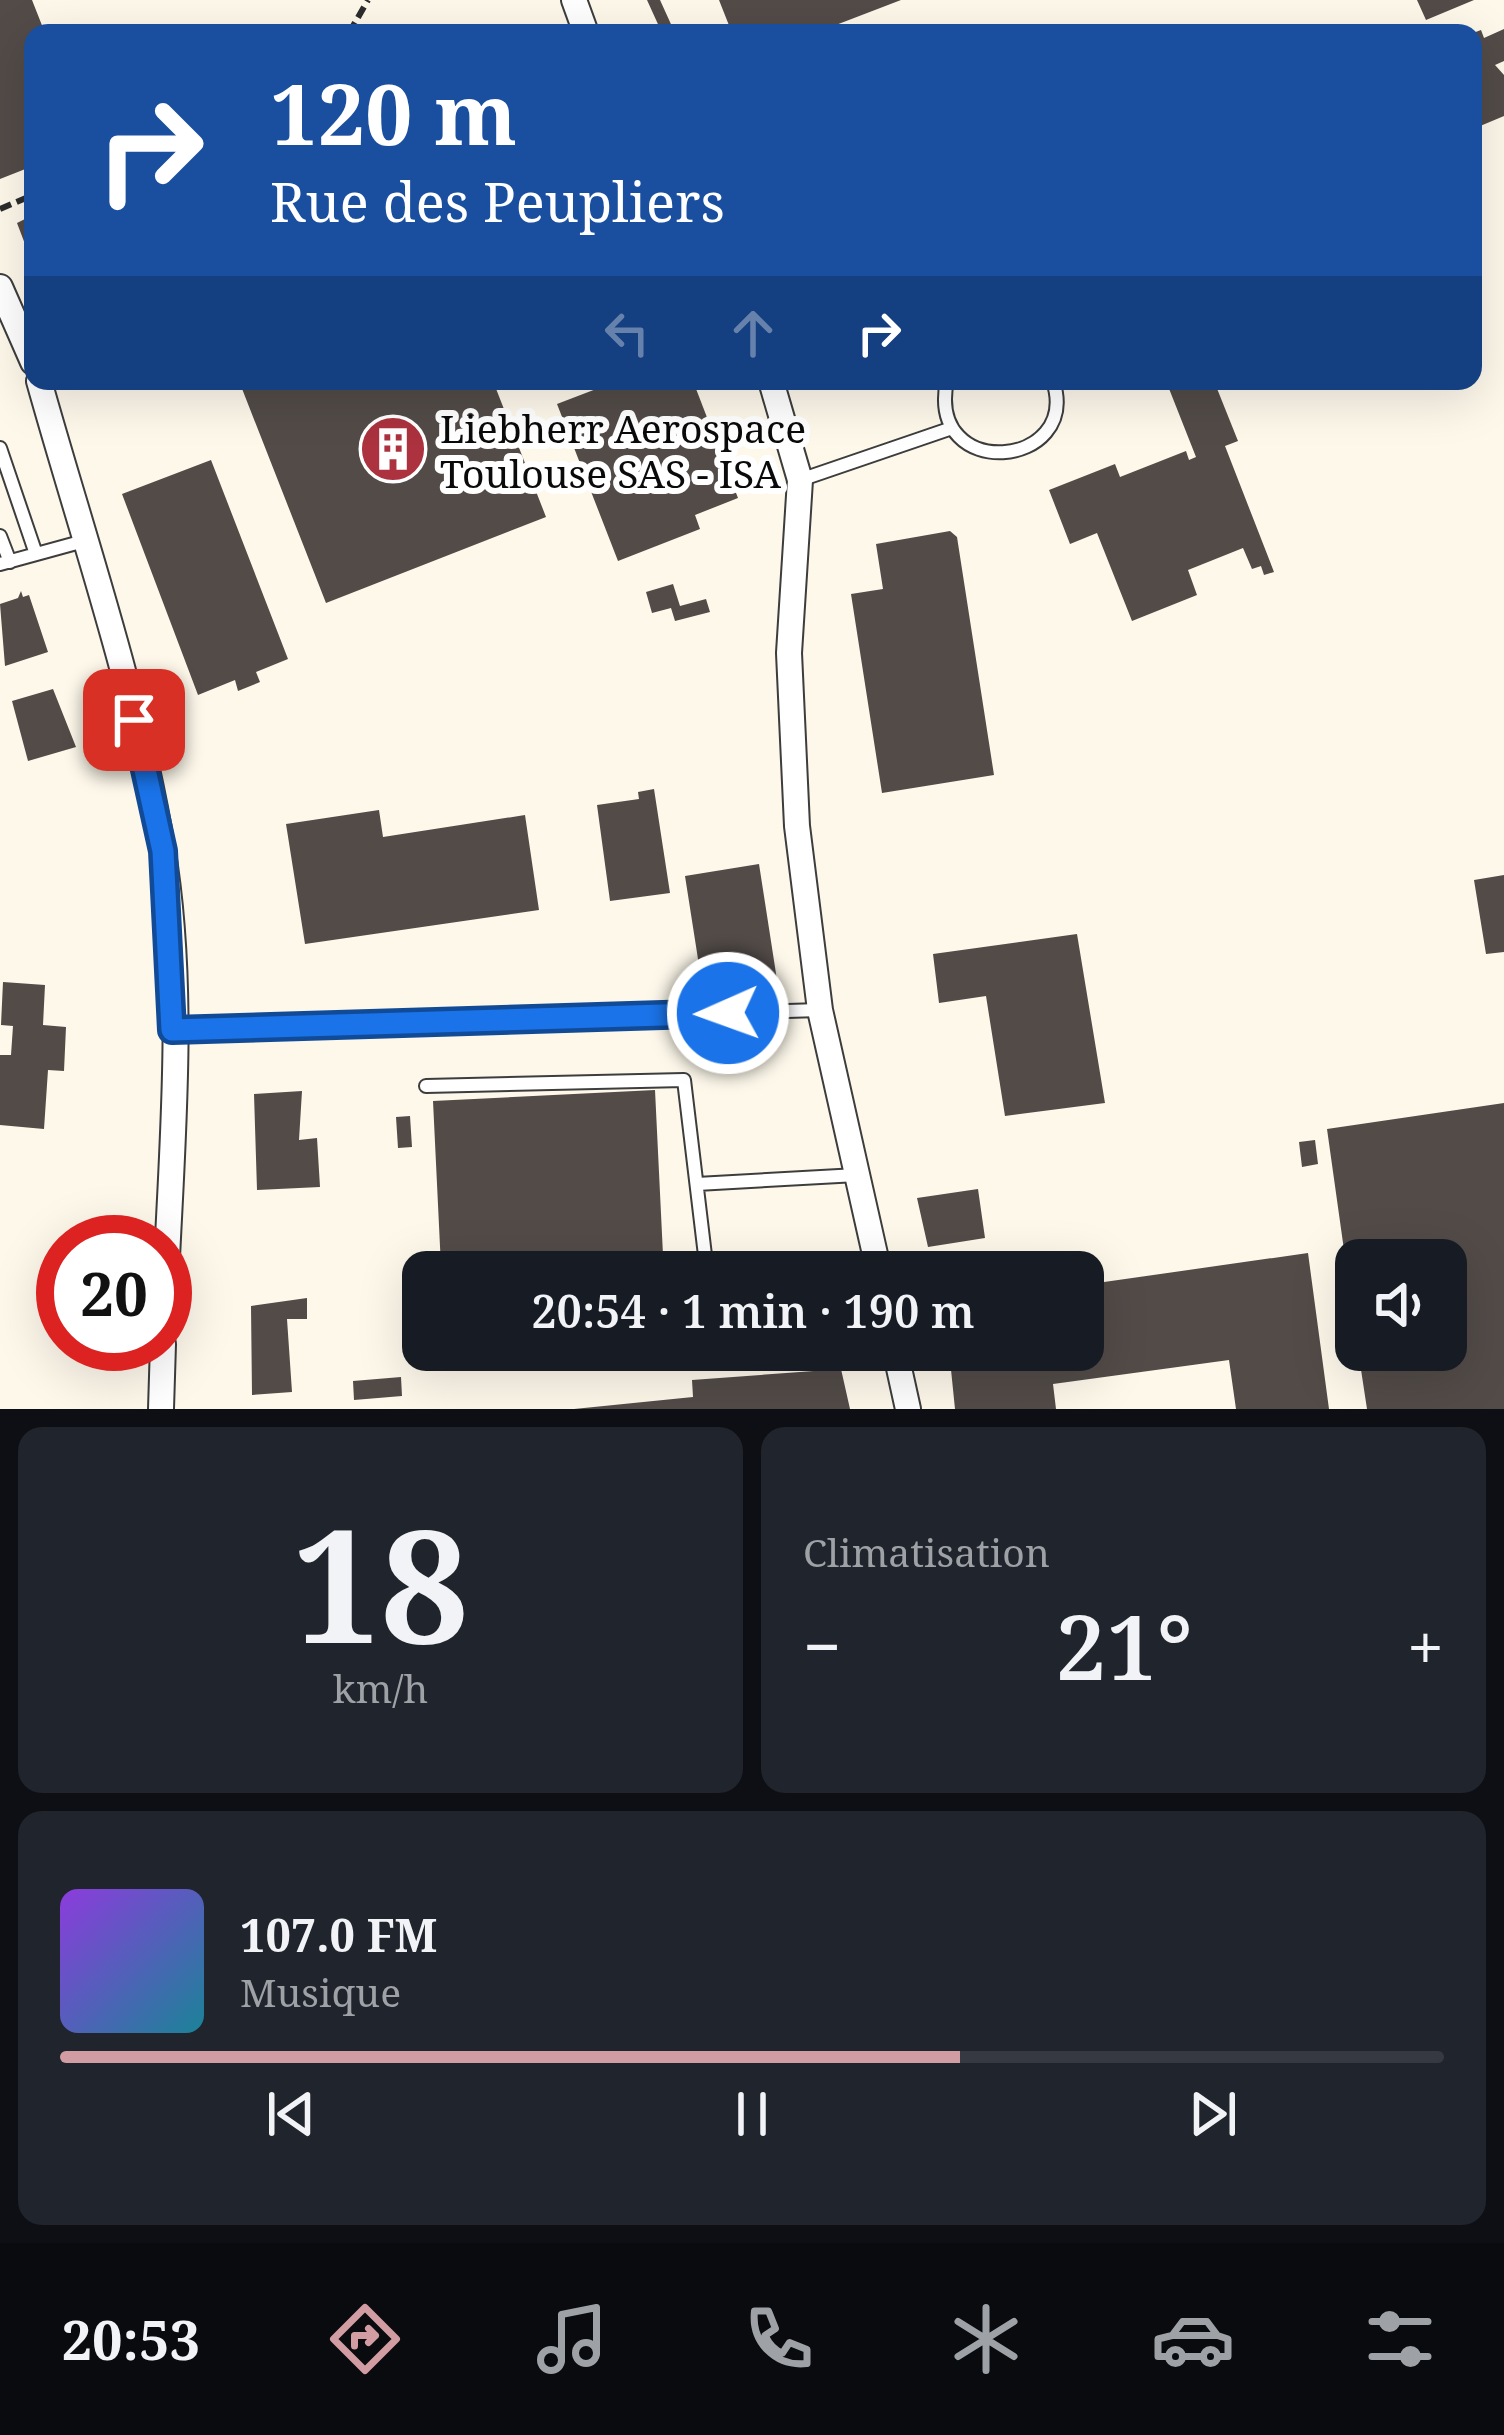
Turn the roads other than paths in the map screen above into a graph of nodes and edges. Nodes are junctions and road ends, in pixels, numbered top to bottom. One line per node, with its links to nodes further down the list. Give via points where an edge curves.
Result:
1 (0, 287): 2 (street)
2 (24, 342)
3 (42, 390): 11 (street)
4 (774, 390): 9 (street)
5 (945, 390): 7 (lane)
6 (1054, 390): 7 (lane, via 1055,413 1031,446 988,453)
7 (952, 428): 9 (lane)
8 (0, 448): 12 (lane)
9 (800, 480): 14 (street, via 789,653 797,826)
10 (0, 536): 13 (lane)
11 (84, 541): 12 (lane); 15 (street, via 163,851)
12 (36, 554): 13 (lane)
13 (5, 563)
14 (820, 1010): 15 (lane); 17 (street)
15 (172, 1030): 19 (street)
16 (426, 1087): 18 (lane, via 684,1079)
17 (858, 1175): 18 (lane); 21 (street)
18 (697, 1184): 20 (lane)
19 (167, 1215)
20 (705, 1251)
21 (874, 1251)
22 (163, 1371): 24 (street)
23 (900, 1371): 25 (street)
24 (161, 1409)
25 (908, 1409)

